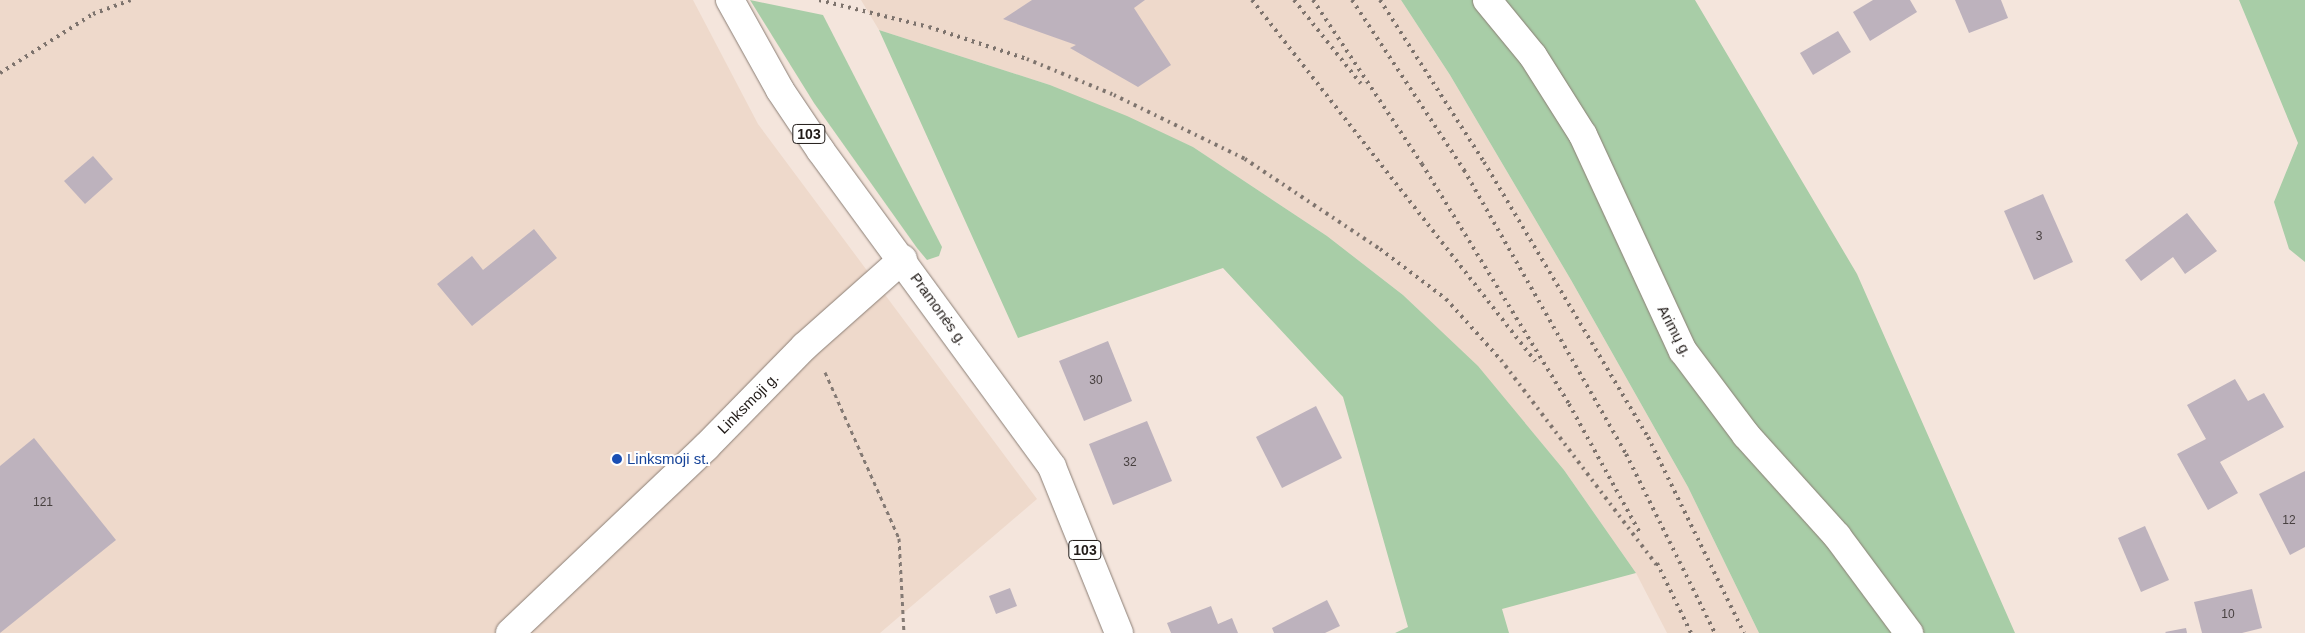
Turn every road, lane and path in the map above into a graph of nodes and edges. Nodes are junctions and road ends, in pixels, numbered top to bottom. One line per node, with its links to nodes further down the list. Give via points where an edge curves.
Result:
1 (730, 0): 3 (main road, Pramonės g. / 103, via 780,90)
2 (1487, 0): 8 (main road, Arimų g., via 1533,56 1583,135 1683,351 1746,435 1837,536)
3 (902, 260): 4 (main road, Linksmoji g.); 7 (main road, Pramonės g. / 103, via 1052,467)
4 (804, 346): 5 (main road, Linksmoji g., via 706,447); 6 (path, via 824,369 899,538)
5 (510, 633)
6 (904, 633)
7 (1119, 633)
8 (1909, 633)

